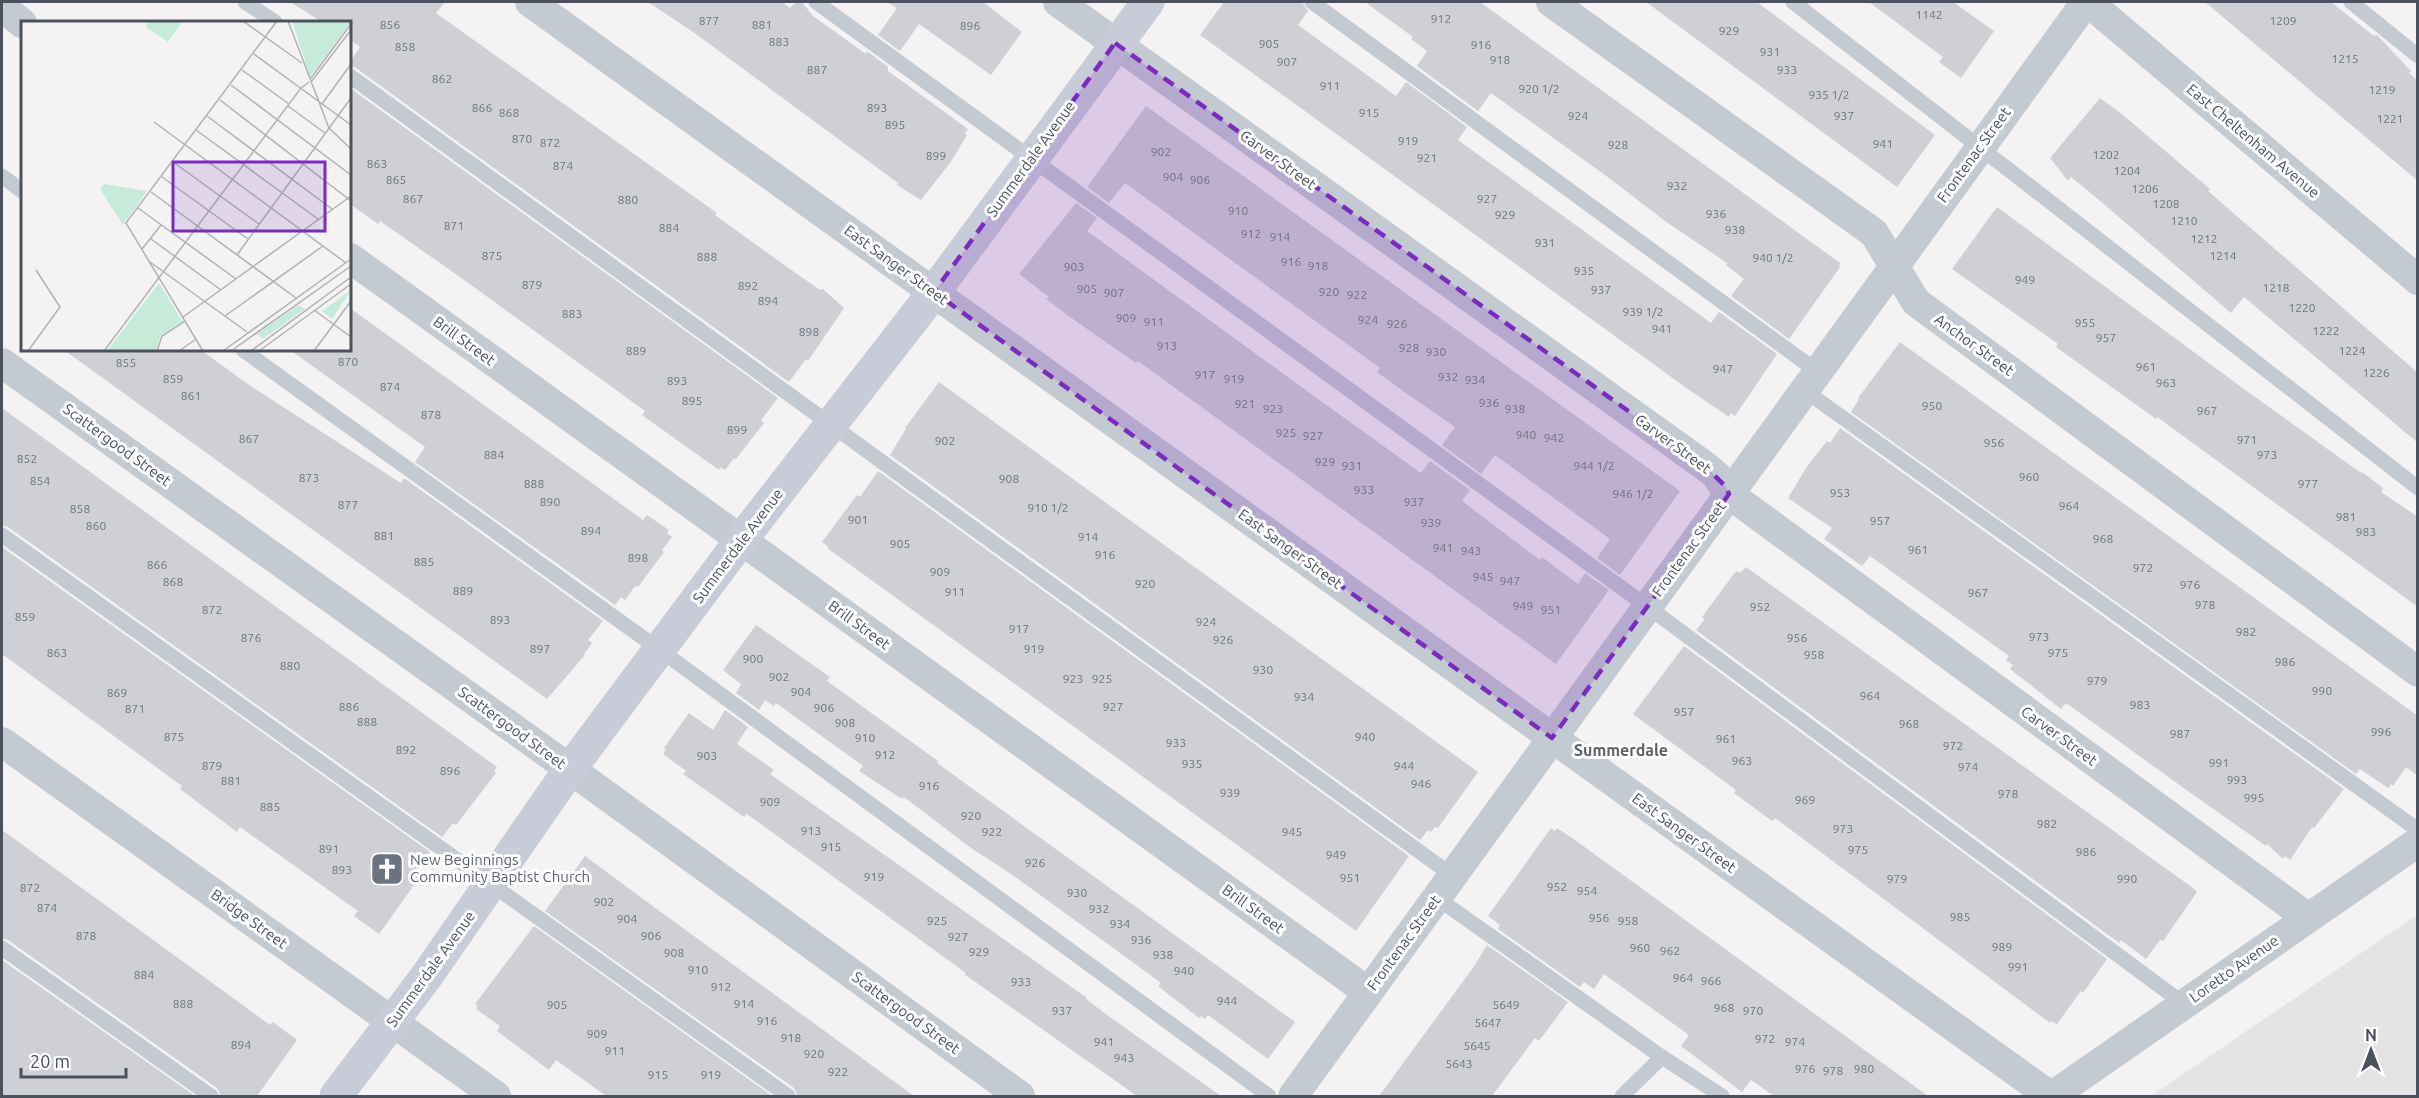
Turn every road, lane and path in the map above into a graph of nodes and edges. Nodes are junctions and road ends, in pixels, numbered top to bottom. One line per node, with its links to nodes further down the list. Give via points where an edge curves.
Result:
1 (246, 2): 13 (lane)
2 (530, 2): 24 (street, East Sanger Street)
3 (816, 2): 18 (lane)
4 (1058, 2): 14 (street, Carver Street)
5 (1148, 2): 14 (main road, Summerdale Avenue)
6 (1312, 2): 27 (lane)
7 (1551, 2): 22 (street, Anchor Street, via 1874,233)
8 (1794, 2): 17 (lane)
9 (2087, 2): 17 (street, Frontenac Street); 23 (street, East Cheltenham Avenue)
10 (2351, 2): 15 (lane)
11 (2, 8): 12 (street)
12 (21, 21)
13 (274, 21)
14 (1115, 43): 18 (main road, Summerdale Avenue); 30 (street, Carver Street, via 1705,466)
15 (2418, 56)
16 (351, 77): 28 (lane)
17 (1981, 146): 22 (street, Frontenac Street); 29 (lane)
18 (1032, 159): 24 (main road, Summerdale Avenue); 33 (lane)
19 (2, 176): 20 (lane)
20 (21, 190)
21 (351, 259): 32 (street, Brill Street)
22 (1895, 265): 27 (street, Frontenac Street); 35 (street, Anchor Street, via 1916,302)
23 (2418, 280)
24 (934, 292): 28 (main road, Summerdale Avenue); 36 (street, East Sanger Street)
25 (244, 351): 34 (lane)
26 (2, 363): 38 (street, Scattergood Street)
27 (1811, 381): 30 (street, Frontenac Street); 39 (lane)
28 (832, 424): 32 (main road, Summerdale Avenue); 42 (lane)
29 (2418, 488)
30 (1729, 494): 33 (street, Frontenac Street); 43 (street, Carver Street)
31 (2, 535): 41 (lane)
32 (741, 540): 34 (main road, Summerdale Avenue); 45 (street, Brill Street)
33 (1648, 607): 36 (street, Frontenac Street); 46 (lane)
34 (660, 650): 38 (main road, Summerdale Avenue); 54 (lane)
35 (2418, 672)
36 (1552, 738): 42 (street, Frontenac Street); 58 (street, East Sanger Street)
37 (2, 742): 47 (street, Bridge Street)
38 (570, 769): 41 (main road, Summerdale Avenue); 53 (street, Scattergood Street)
39 (2418, 830)
40 (2418, 842): 43 (street, Loretto Avenue)
41 (492, 884): 47 (main road, Summerdale Avenue); 52 (lane)
42 (1445, 887): 45 (street, Frontenac Street); 48 (lane)
43 (2307, 917): 46 (street, Loretto Avenue)
44 (2, 948): 49 (lane)
45 (1368, 992): 55 (street, Frontenac Street)
46 (2184, 1004): 58 (street, Loretto Avenue)
47 (394, 1022): 50 (main road, Summerdale Avenue); 51 (street, Bridge Street)
48 (1662, 1057): 56 (lane); 57 (lane)
49 (211, 1096)
50 (336, 1096)
51 (496, 1096)
52 (788, 1096)
53 (1020, 1096)
54 (1269, 1096)
55 (1293, 1096)
56 (1623, 1096)
57 (1722, 1096)
58 (2051, 1096)

